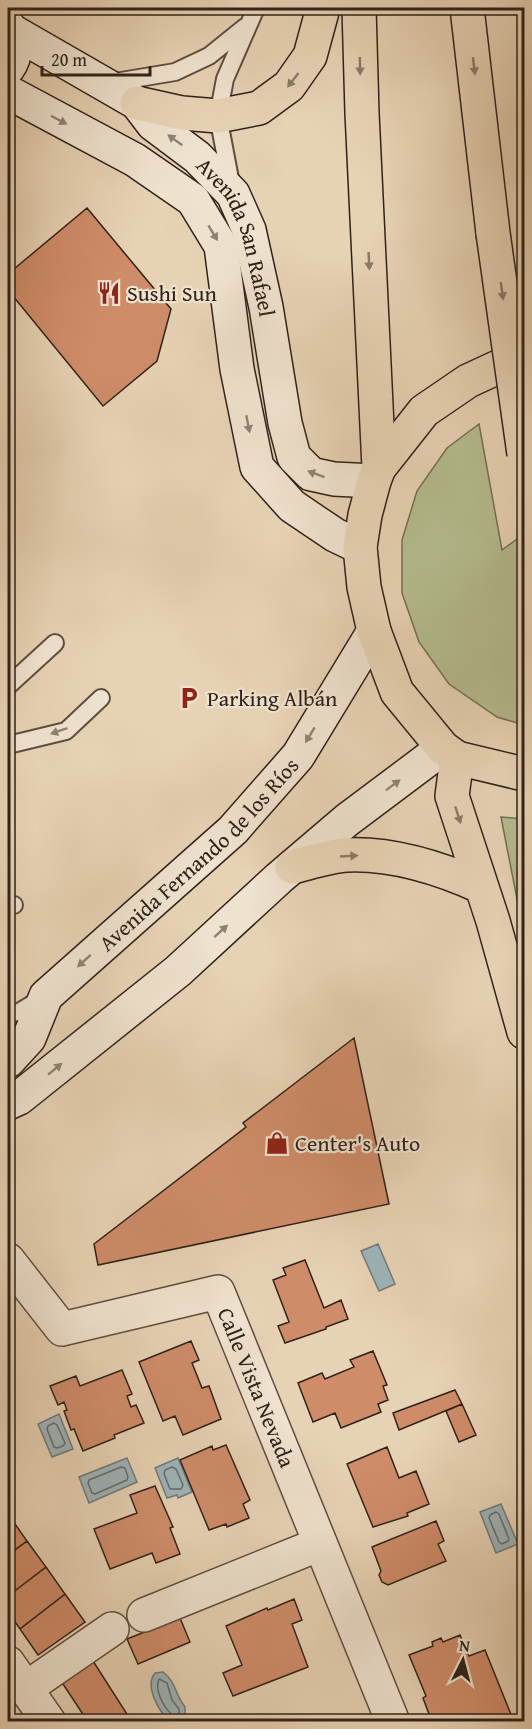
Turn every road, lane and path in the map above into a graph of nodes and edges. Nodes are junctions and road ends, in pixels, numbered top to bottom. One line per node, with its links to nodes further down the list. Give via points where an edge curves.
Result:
1 (256, 8): 5 (lane)
2 (323, 8): 11 (main road, one-way to 11, via 310,56 289,86 259,108)
3 (359, 8): 15 (main road, one-way to 15)
4 (467, 8): 14 (main road, one-way to 14, bridge)
5 (246, 26): 8 (lane, via 209,56 175,72); 11 (lane, via 225,79)
6 (10, 29): 7 (main road, via 15,47); 8 (main road, Avenida San Rafael)
7 (8, 68)
8 (105, 84): 10 (main road, Avenida San Rafael)
9 (8, 92): 16 (main road, Avenida San Rafael, one-way to 16, via 135,160 193,200 221,246 237,369 257,467 292,506)
10 (137, 103): 11 (main road); 12 (main road, Avenida San Rafael, one-way to 10, via 197,156 153,124)
11 (218, 116): 12 (lane)
12 (233, 194): 15 (main road, Avenida San Rafael, one-way to 12, via 334,479 311,474 294,457 249,230)
13 (525, 356): 15 (main road, via 468,381 424,411)
14 (525, 454)
15 (376, 474): 16 (main road)
16 (360, 547): 17 (main road, via 363,587)
17 (374, 631): 22 (main road, via 397,692); 26 (main road, Avenida Fernando de los Ríos, one-way to 26, via 298,756 233,830)
18 (55, 643): 19 (lane)
19 (8, 686)
20 (101, 698): 21 (lane, one-way to 21, via 66,731)
21 (8, 745)
22 (450, 753): 23 (main road); 24 (main road, one-way to 22, via 347,820); 25 (main road, one-way to 25, via 452,796)
23 (525, 774)
24 (292, 867): 25 (main road, one-way to 25, via 345,855 388,856); 29 (main road, one-way to 24, via 20,1098 178,970)
25 (482, 887): 27 (main road)
26 (20, 1011): 28 (main road, Avenida Fernando de los Ríos, via 29,1038)
27 (525, 1032)
28 (8, 1061)
29 (8, 1103)
30 (8, 1260): 31 (main road, Calle Vista Nevada, via 62,1329 218,1292)
31 (320, 1544): 32 (main road); 36 (main road, Calle Vista Nevada)
32 (144, 1615)
33 (112, 1629): 34 (main road)
34 (16, 1676): 35 (main road)
35 (49, 1722)
36 (393, 1722)

